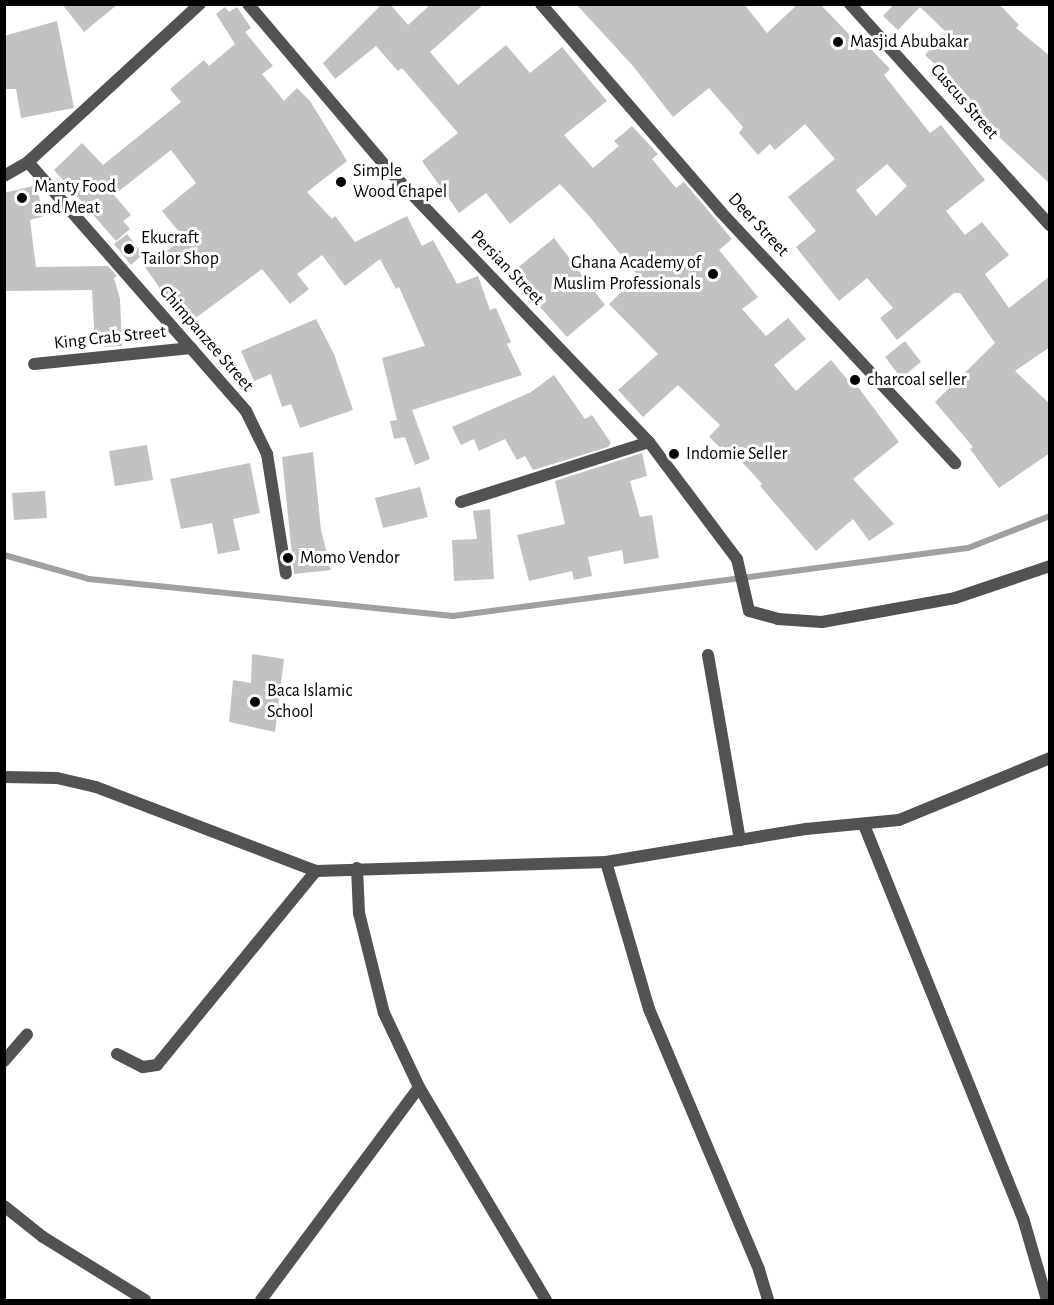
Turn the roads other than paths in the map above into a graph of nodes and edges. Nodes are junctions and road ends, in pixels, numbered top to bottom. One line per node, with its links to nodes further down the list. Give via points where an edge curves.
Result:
1 (200, 4): 5 (street)
2 (248, 4): 10 (street, Persian Street, via 386,167)
3 (540, 4): 11 (street, Deer Street, via 720,211)
4 (850, 4): 7 (street, Cuscus Street)
5 (27, 162): 6 (street); 8 (street, Chimpanzee Street)
6 (4, 176)
7 (1050, 225)
8 (190, 348): 9 (street, King Crab Street); 14 (street, Chimpanzee Street, via 246,411 267,454)
9 (34, 364)
10 (649, 442): 12 (street); 13 (street, Persian Street, via 738,563 744,602 748,611 761,617 822,622 956,598)
11 (955, 463)
12 (461, 502)
13 (1050, 566)
14 (286, 574)
15 (708, 656): 19 (street)
16 (1050, 758): 18 (street, via 899,820)
17 (4, 777): 22 (street, via 57,778 96,787)
18 (864, 825): 19 (street); 32 (street, via 1023,1218)
19 (740, 840): 20 (street)
20 (606, 862): 21 (street); 31 (street, via 649,1009 759,1270)
21 (357, 868): 22 (street); 26 (street, via 359,913 367,956 384,1013)
22 (316, 871): 24 (street, via 157,1065 143,1067)
23 (27, 1035): 25 (street)
24 (117, 1054)
25 (4, 1061)
26 (419, 1087): 29 (street); 30 (street)
27 (4, 1206): 28 (street, via 43,1237)
28 (145, 1300)
29 (261, 1300)
30 (546, 1300)
31 (768, 1300)
32 (1047, 1300)

